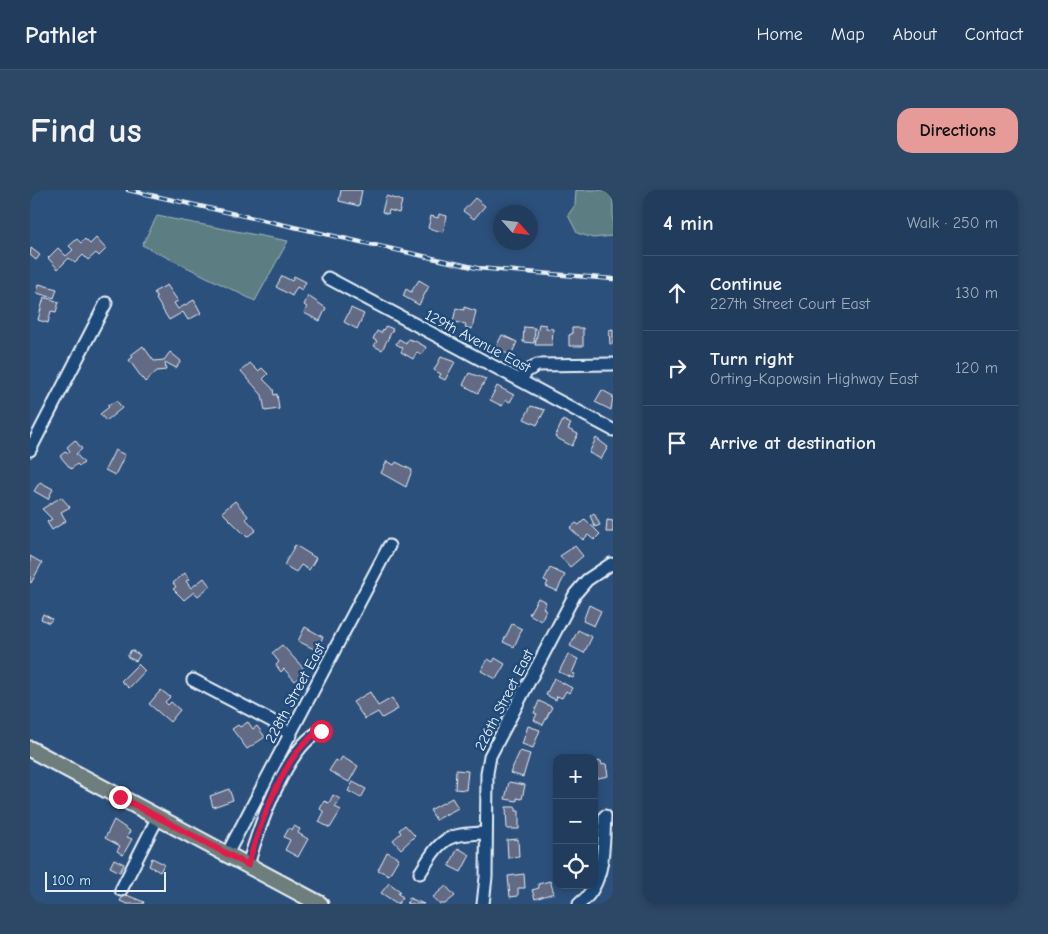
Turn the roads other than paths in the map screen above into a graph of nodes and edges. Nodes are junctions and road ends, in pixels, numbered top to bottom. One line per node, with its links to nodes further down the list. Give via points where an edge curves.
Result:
1 (328, 278): 4 (street, 129th Avenue East)
2 (106, 303): 6 (street)
3 (613, 364): 4 (street, via 538,365 526,372)
4 (521, 380): 5 (street, 129th Avenue East)
5 (613, 430)
6 (30, 450)
7 (389, 546): 11 (street, 228th Street East)
8 (611, 564): 15 (street, 226th Street East, via 580,586 490,756)
9 (193, 680): 11 (street, via 272,721)
10 (321, 731): 17 (street, via 305,740 288,768 263,816)
11 (290, 735): 16 (street, 228th Street East)
12 (30, 749): 14 (main road)
13 (605, 816): 22 (street, via 599,874 590,894)
14 (158, 817): 16 (main road); 19 (street)
15 (486, 833): 18 (street, via 451,836 437,848); 21 (street, 226th Street East)
16 (227, 854): 17 (main road)
17 (248, 865): 20 (main road)
18 (420, 873)
19 (121, 890)
20 (320, 904)
21 (483, 904)
22 (579, 904)

